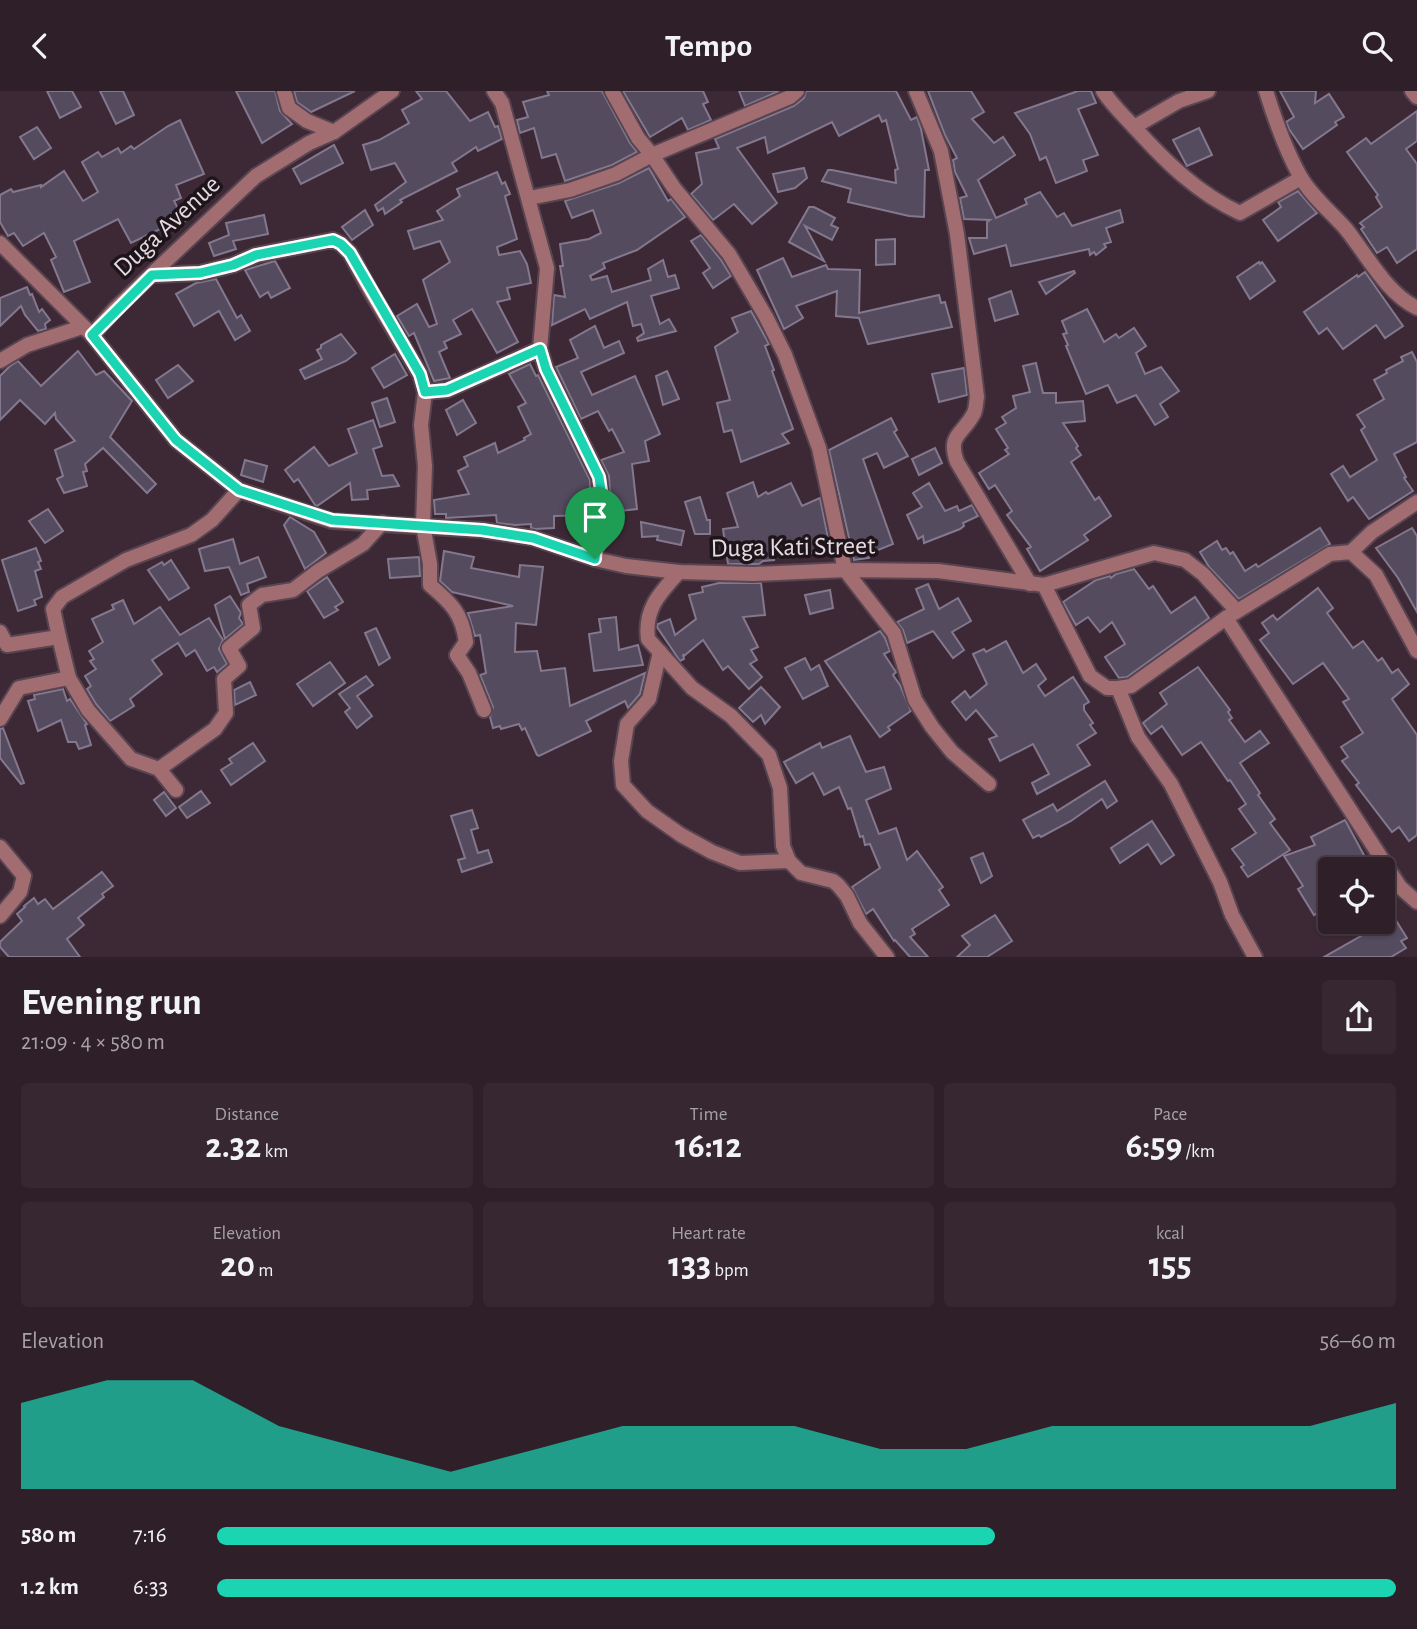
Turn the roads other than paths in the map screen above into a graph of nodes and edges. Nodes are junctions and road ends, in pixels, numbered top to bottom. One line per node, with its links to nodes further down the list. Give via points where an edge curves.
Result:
1 (284, 91): 13 (street, via 289,108)
2 (392, 91): 13 (street, Duga Avenue)
3 (494, 91): 16 (street, via 502,103)
4 (612, 91): 14 (street)
5 (797, 91): 14 (street)
6 (916, 91): 32 (street, via 942,151 977,397 974,412 955,437 953,450 957,463)
7 (1103, 91): 12 (street)
8 (1208, 91): 12 (street, via 1179,101)
9 (1266, 91): 15 (street)
10 (1412, 91): 11 (street)
11 (1417, 97)
12 (1135, 127): 15 (street, via 1161,158 1195,187 1240,213)
13 (334, 132): 18 (street, Duga Avenue, via 256,176)
14 (652, 155): 16 (street, via 616,174); 30 (street, via 729,254 785,355 819,447)
15 (1301, 178): 19 (street, via 1390,286)
16 (529, 198): 21 (street, via 547,268)
17 (0, 243): 20 (street)
18 (152, 275): 20 (street, Duga Avenue); 23 (street, via 200,273 256,255 333,240 350,253 420,374)
19 (1417, 308)
20 (87, 331): 22 (street, via 27,345); 24 (street, Duga Kati Street, via 176,440)
21 (540, 349): 23 (street, via 447,390); 29 (street, via 599,477 603,505)
22 (0, 361)
23 (425, 392): 27 (street, via 421,425)
24 (239, 490): 26 (street, Duga Kati Street, via 332,520); 35 (street, via 191,535 126,560 62,597 53,609)
25 (1417, 502): 28 (street)
26 (382, 523): 27 (street, Duga Kati Street); 42 (street, via 363,544 293,590 262,596 249,605 253,628 229,648 239,666 224,680 226,713 215,729)
27 (423, 525): 29 (street, Duga Kati Street, via 533,538); 40 (street, via 430,585 463,621 466,642 457,655)
28 (1351, 552): 33 (street, via 1329,555); 36 (street, via 1376,575)
29 (595, 559): 31 (street, Duga Kati Street)
30 (845, 569): 31 (street, Duga Kati Street); 32 (street, Duga Kati Street, via 938,571); 43 (street, via 894,633 915,700 932,727 952,752)
31 (679, 572): 37 (street, via 648,614 648,639)
32 (1037, 584): 33 (street, via 1154,553 1185,560 1203,573); 39 (street, via 1090,676 1107,688)
33 (1231, 614): 39 (street, via 1131,686); 47 (street, via 1400,887)
34 (0, 632): 35 (street, via 6,645)
35 (58, 638): 38 (street)
36 (1417, 651)
37 (660, 652): 46 (street, via 692,688 731,716 769,755 780,788 783,846); 46 (street, via 649,699 627,724 621,761 624,785 648,811 712,852 740,863)
38 (69, 678): 41 (street, via 19,688); 42 (street, via 88,710 131,759)
39 (1118, 688): 50 (street, via 1138,737 1171,784)
40 (484, 710)
41 (0, 719)
42 (159, 769): 44 (street)
43 (989, 784)
44 (176, 790)
45 (0, 847): 48 (street, via 24,876 20,892)
46 (789, 861): 49 (street, via 801,873 838,885)
47 (1417, 902)
48 (0, 916)
49 (887, 957)
50 (1255, 957)

